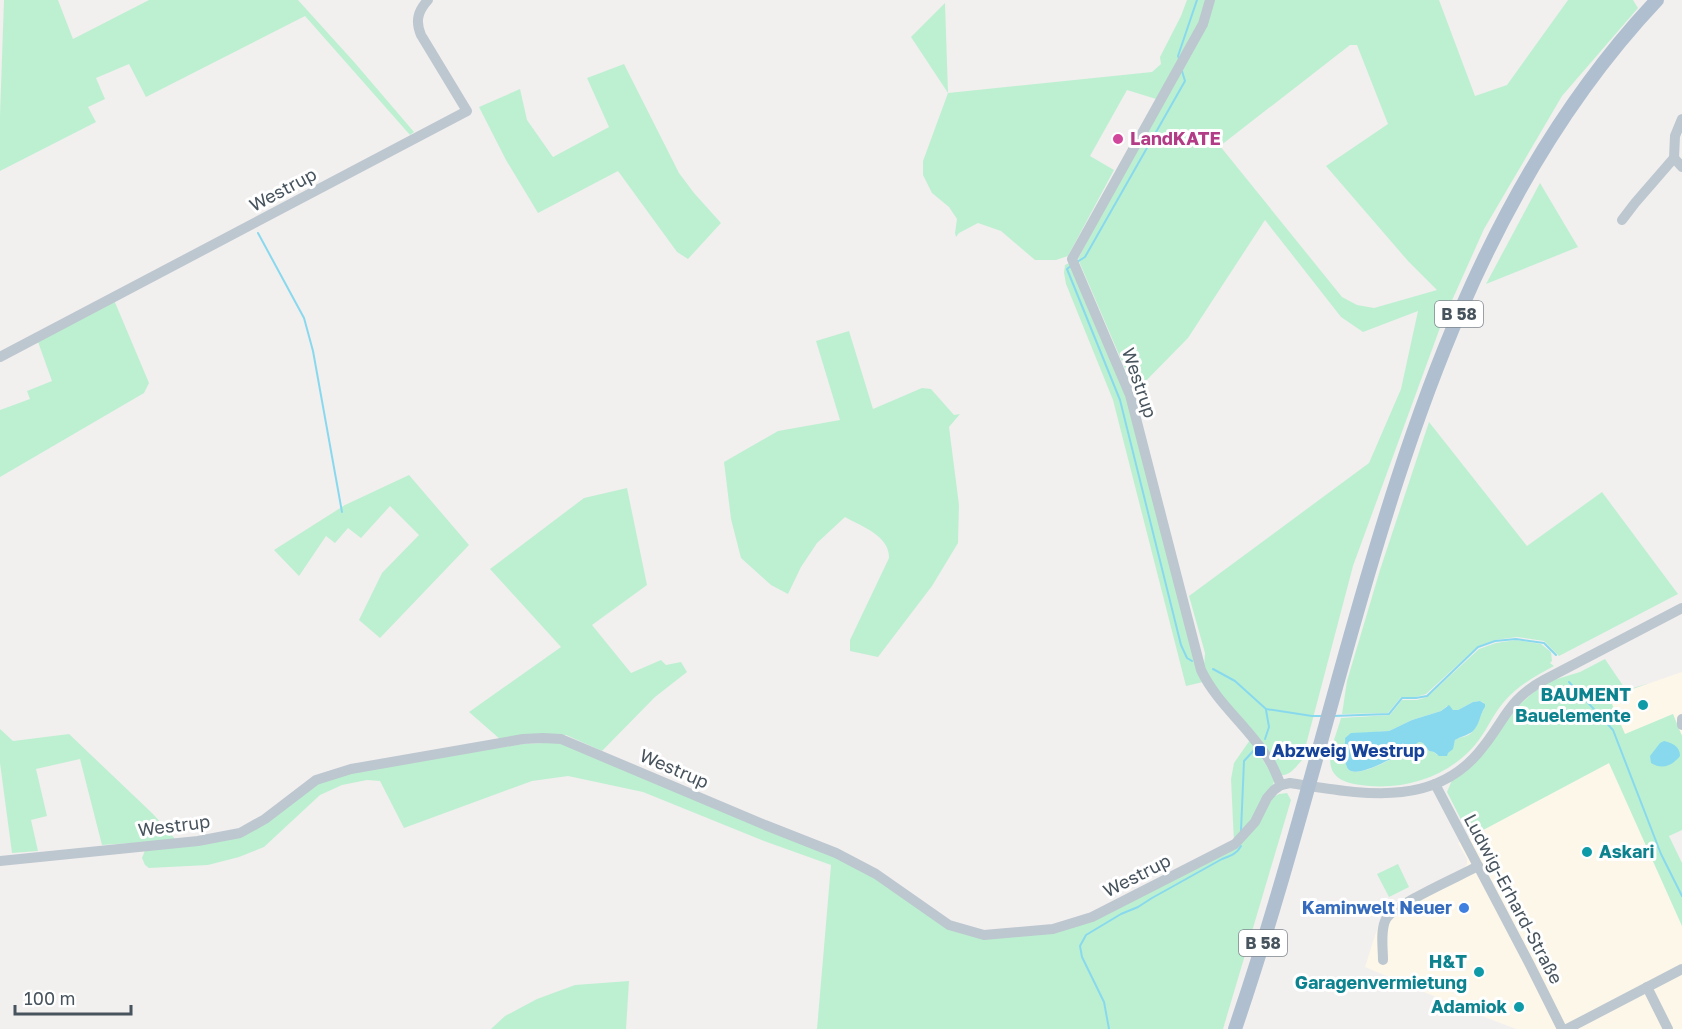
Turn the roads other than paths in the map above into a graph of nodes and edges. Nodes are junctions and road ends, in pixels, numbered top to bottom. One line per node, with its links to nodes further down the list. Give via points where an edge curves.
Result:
1 (428, 0): 8 (street, Westrup, via 420,9 418,28 467,111)
2 (1210, 0): 13 (street, Westrup, via 1203,24 1072,259 1130,395 1201,670 1207,684 1262,749)
3 (1657, 0): 14 (main road, B 58, via 1564,117 1525,180 1470,288 1402,463)
4 (1682, 119): 5 (street, via 1675,136)
5 (1674, 158): 6 (street); 7 (street)
6 (1682, 167)
7 (1622, 220)
8 (0, 357)
9 (1682, 608): 12 (street, via 1524,693 1474,758)
10 (1682, 720): 11 (street)
11 (1682, 725)
12 (1435, 784): 14 (street, via 1382,794); 16 (street, Ludwig-Erhard-Straße)
13 (1281, 785): 14 (street); 15 (street, Westrup, via 1267,798 1255,822 1235,844 1092,917 1053,929 984,935 949,925 876,874 836,853 552,738 523,739 351,769 316,780 240,833 198,841)
14 (1308, 786): 20 (main road, B 58)
15 (0, 861)
16 (1478, 866): 17 (street, via 1392,912 1383,927); 21 (street, Ludwig-Erhard-Straße)
17 (1383, 960)
18 (1682, 969): 19 (street)
19 (1647, 987): 22 (street); 23 (street)
20 (1235, 1029)
21 (1562, 1029)
22 (1567, 1029)
23 (1668, 1029)

